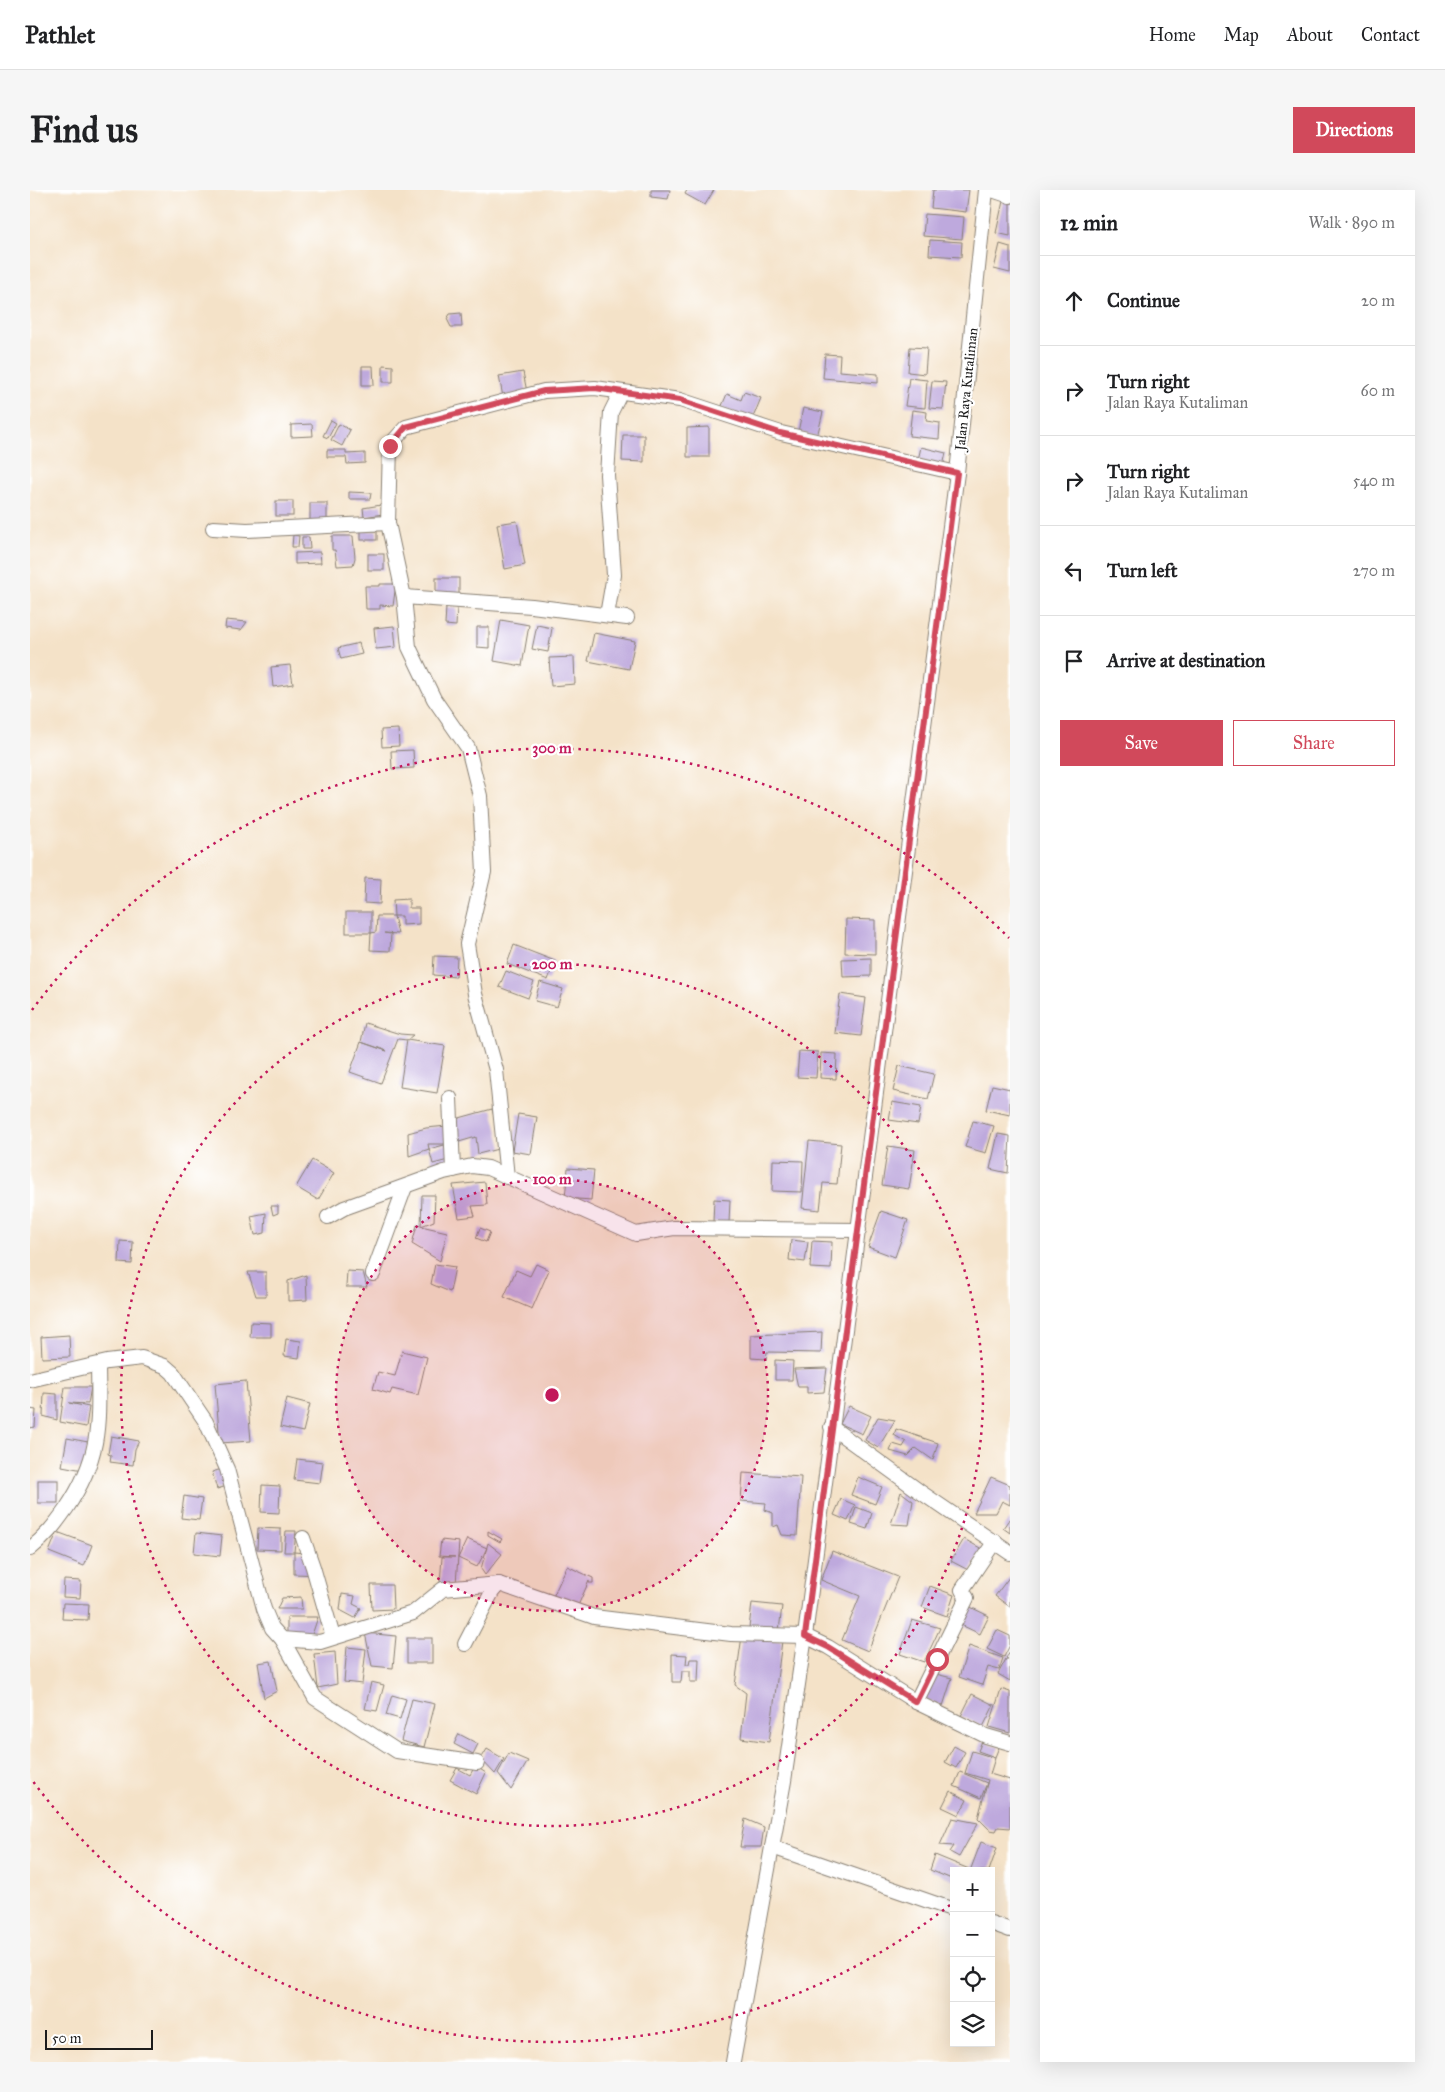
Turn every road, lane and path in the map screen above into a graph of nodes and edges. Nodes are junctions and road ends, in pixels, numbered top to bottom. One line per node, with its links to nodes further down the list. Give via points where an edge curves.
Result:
1 (986, 190): 5 (street, Jalan Raya Kutaliman)
2 (992, 190): 3 (street)
3 (1010, 196)
4 (621, 392): 5 (street, via 680,400 780,433); 6 (street, via 595,388 544,391 406,427 390,446); 9 (street, via 610,412 607,476 614,575)
5 (957, 473): 16 (street, Jalan Raya Kutaliman)
6 (388, 523): 7 (street, via 247,530); 8 (street)
7 (213, 528)
8 (404, 597): 9 (street); 13 (street, via 409,647 434,699 468,748 480,796 484,872 467,944 475,994 496,1070)
9 (607, 615): 10 (street)
10 (627, 618)
11 (450, 1098): 12 (street)
12 (453, 1170): 13 (street, via 472,1166 488,1168); 14 (street)
13 (508, 1178): 16 (street, via 636,1234 674,1228)
14 (405, 1186): 15 (street); 17 (street)
15 (328, 1217)
16 (859, 1230): 20 (street, Jalan Raya Kutaliman)
17 (373, 1274)
18 (98, 1365): 19 (street); 23 (street, via 98,1423 93,1459 82,1485 48,1534); 28 (street, via 142,1358 152,1361 174,1374 187,1393 206,1422 227,1469 264,1609 272,1628)
19 (30, 1380)
20 (831, 1427): 22 (street); 26 (street, Jalan Raya Kutaliman)
21 (302, 1538): 27 (street)
22 (995, 1541): 24 (street); 30 (street, via 962,1590 967,1598)
23 (30, 1549)
24 (1010, 1553)
25 (499, 1584): 26 (street, via 594,1617 731,1634); 27 (street, via 443,1589 413,1613); 29 (street)
26 (805, 1636): 30 (street); 33 (street, Jalan Raya Kutaliman)
27 (334, 1637): 28 (street, via 320,1642)
28 (282, 1639): 32 (street, via 315,1698 397,1751)
29 (465, 1644)
30 (916, 1702): 31 (street, via 986,1736)
31 (1010, 1743)
32 (476, 1763)
33 (772, 1847): 34 (street); 37 (street, Jalan Raya Kutaliman)
34 (950, 1909)
35 (995, 1924): 36 (street)
36 (1010, 1930)
37 (733, 2062)

